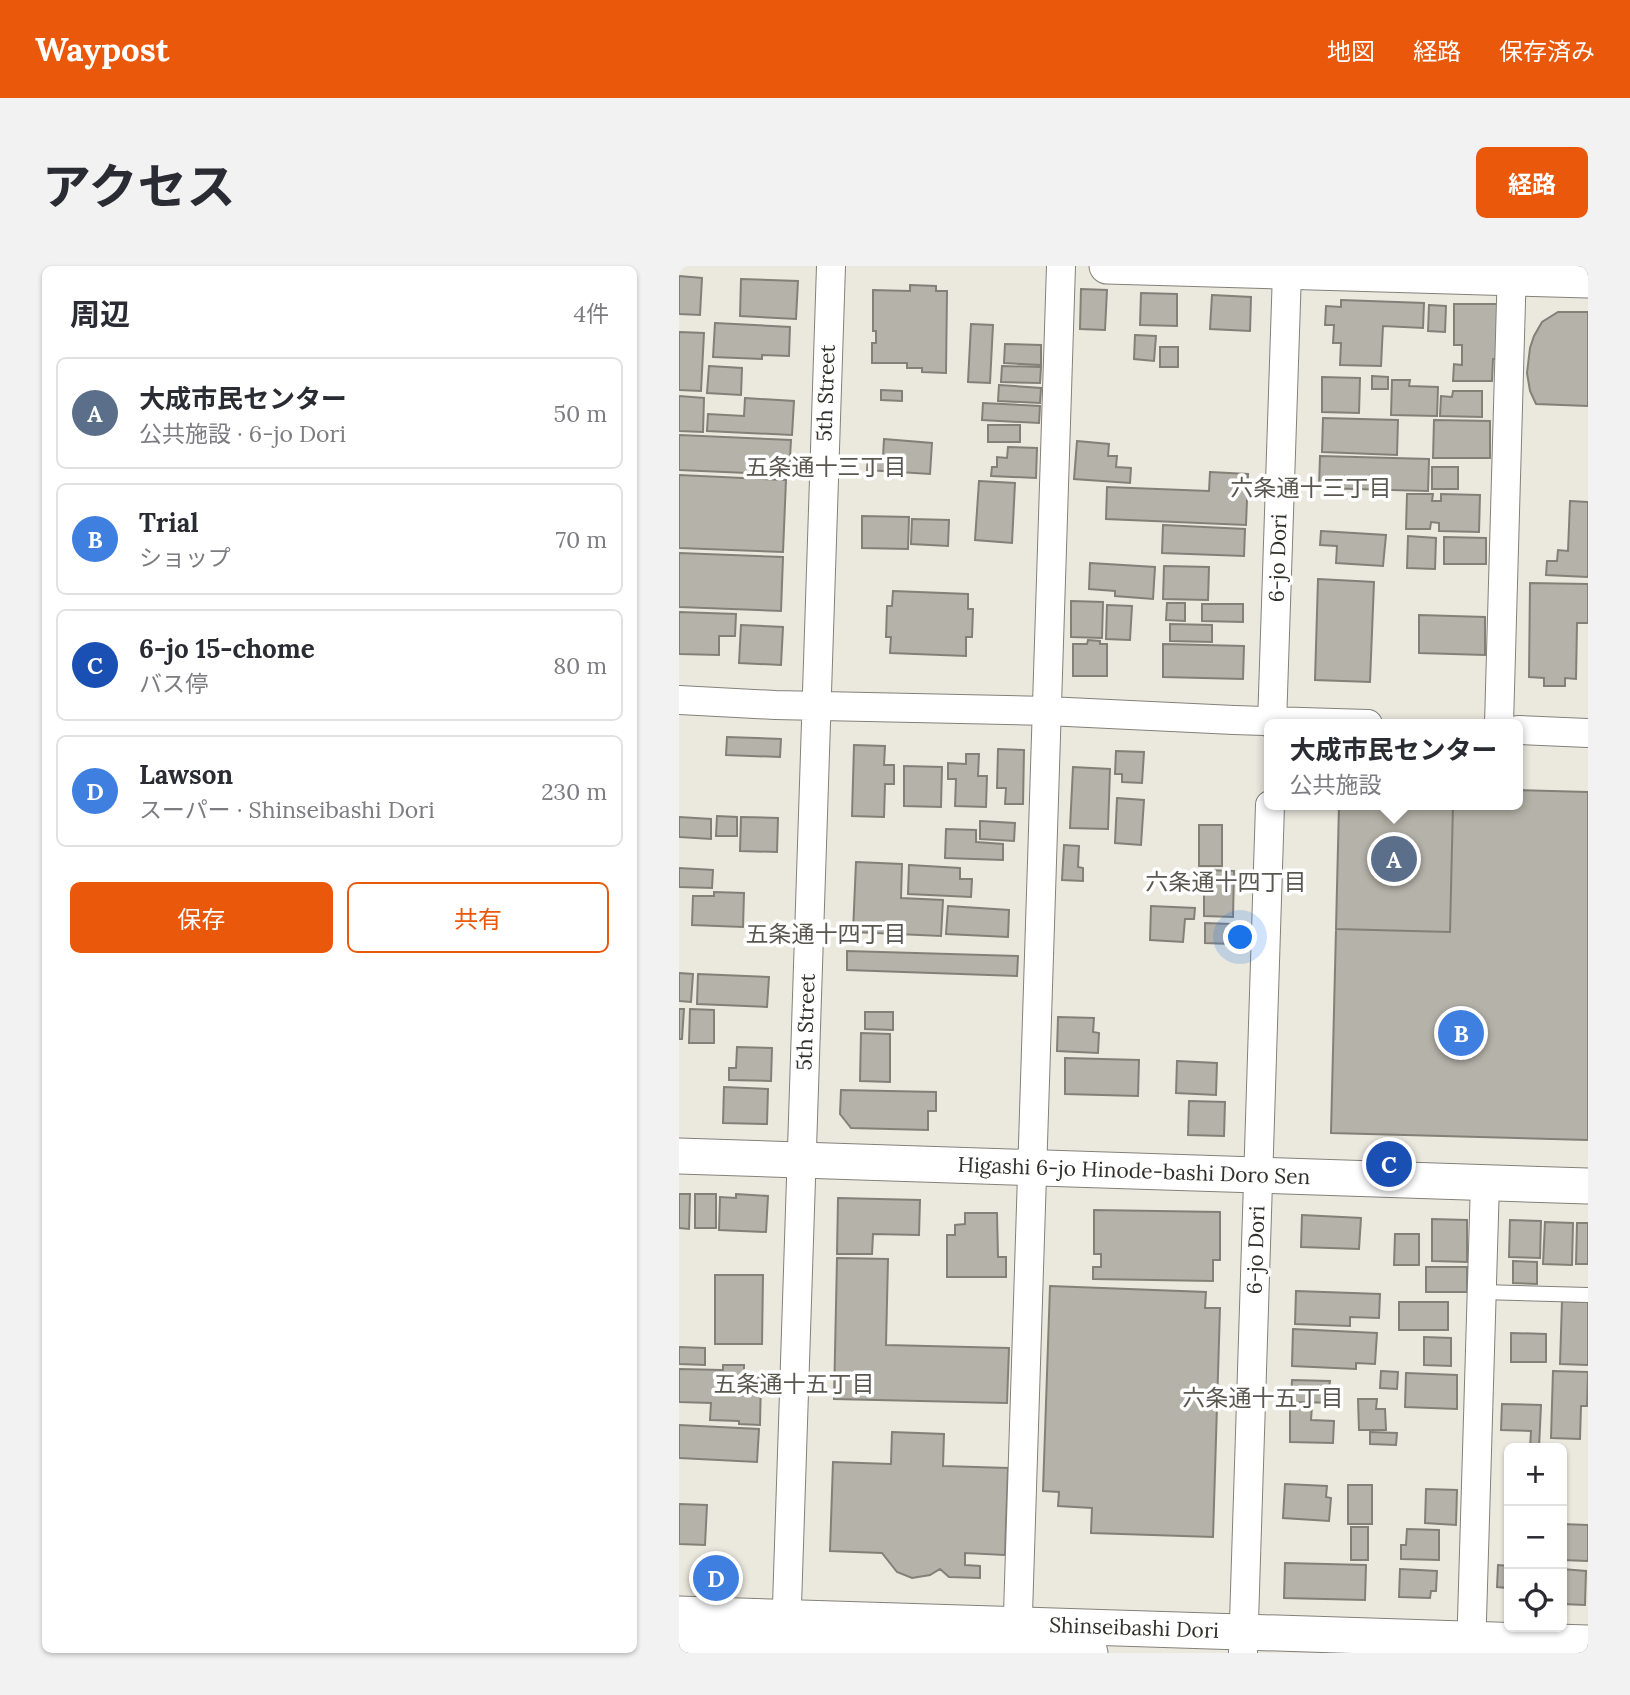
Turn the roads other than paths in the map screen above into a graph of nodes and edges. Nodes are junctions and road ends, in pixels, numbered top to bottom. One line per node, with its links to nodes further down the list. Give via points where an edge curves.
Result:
1 (831, 266): 8 (street, 5th Street)
2 (1061, 266): 9 (street)
3 (1107, 266): 4 (street)
4 (1287, 269): 5 (street); 10 (street, 6-jo Dori)
5 (1512, 272): 6 (street); 11 (street)
6 (1588, 280)
7 (679, 700): 8 (street)
8 (816, 705): 9 (street); 17 (street, 5th Street)
9 (1047, 711): 12 (street); 18 (street)
10 (1272, 719)
11 (1499, 719)
12 (1264, 723)
13 (1523, 730): 14 (street)
14 (1588, 733)
15 (1270, 810): 19 (street, 6-jo Dori)
16 (679, 1156): 17 (street, Higashi 6-jo Hinode-bashi Doro Sen)
17 (801, 1161): 18 (street, Higashi 6-jo Hinode-bashi Doro Sen); 25 (street, 5th Street)
18 (1032, 1167): 19 (street, Higashi 6-jo Hinode-bashi Doro Sen); 28 (street)
19 (1258, 1175): 20 (street, Higashi 6-jo Hinode-bashi Doro Sen); 27 (street, 6-jo Dori)
20 (1485, 1182): 21 (street, Higashi 6-jo Hinode-bashi Doro Sen); 22 (street)
21 (1588, 1186)
22 (1482, 1292): 23 (lane); 30 (street)
23 (1588, 1295)
24 (679, 1614): 25 (street, Shinseibashi Dori)
25 (786, 1638): 26 (street, Shinseibashi Dori); 28 (street, Shinseibashi Dori)
26 (679, 1640)
27 (1243, 1642): 28 (street, Shinseibashi Dori); 30 (street, Shinseibashi Dori)
28 (1017, 1643): 31 (street, Shinseibashi Dori)
29 (1588, 1643): 30 (street, Shinseibashi Dori)
30 (1471, 1646)
31 (1090, 1653)

